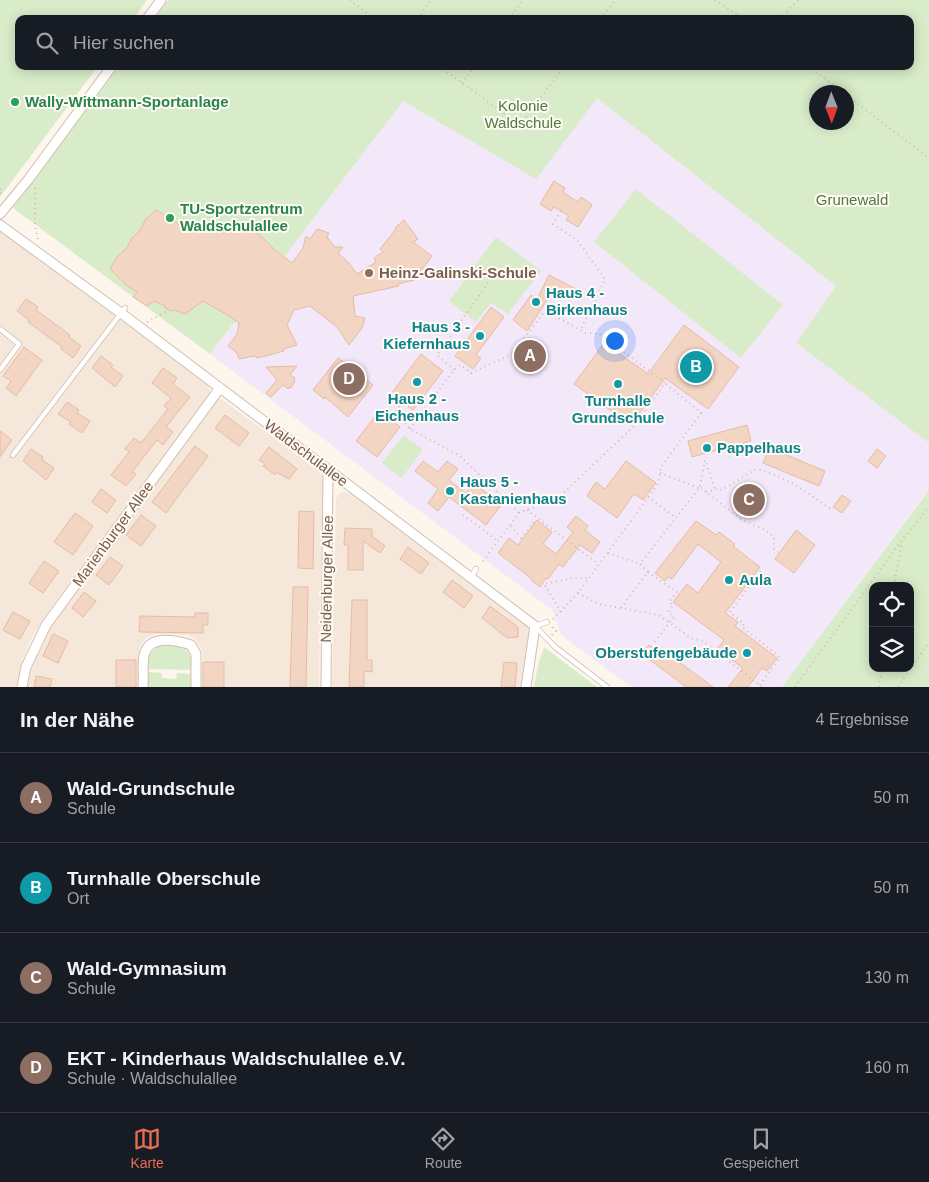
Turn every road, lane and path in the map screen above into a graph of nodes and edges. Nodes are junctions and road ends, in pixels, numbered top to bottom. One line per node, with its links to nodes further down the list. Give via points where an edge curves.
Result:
1 (161, 0): 8 (street)
2 (350, 0): 9 (path)
3 (431, 0): 10 (path)
4 (523, 0): 11 (path)
5 (615, 0): 12 (path)
6 (715, 0): 13 (path)
7 (798, 0): 14 (path)
8 (150, 15)
9 (370, 15)
10 (421, 15)
11 (512, 15)
12 (604, 15)
13 (737, 15)
14 (784, 15)
15 (109, 70): 24 (street)
16 (444, 70): 20 (path)
17 (472, 70): 20 (path)
18 (562, 70): 20 (path, via 520,126)
19 (813, 70): 21 (path)
20 (462, 84)
21 (834, 85)
22 (854, 101): 23 (path)
23 (929, 158)
24 (35, 170): 28 (street); 30 (path, via 35,225)
25 (0, 189): 26 (path)
26 (0, 194)
27 (561, 211): 36 (path, via 553,224 577,240 605,279)
28 (0, 214)
29 (0, 226): 30 (street, Waldschulallee)
30 (42, 255): 33 (street, Waldschulallee)
31 (488, 283): 38 (path, via 437,355)
32 (169, 310): 34 (path)
33 (123, 311): 34 (street, Waldschulallee); 45 (lane)
34 (138, 326): 40 (street, Waldschulallee)
35 (0, 329): 37 (lane, via 19,344)
36 (581, 330): 38 (path, via 545,311 512,354 471,373 461,365); 39 (path, via 600,334)
37 (0, 370)
38 (454, 370): 44 (path)
39 (665, 383): 47 (path, via 701,413 661,467); 53 (path, via 632,427 558,498)
40 (220, 388): 46 (street, Waldschulallee); 82 (street, Marienburger Allee, via 46,625 26,667)
41 (402, 402): 42 (path)
42 (395, 412): 43 (path); 44 (path)
43 (390, 419)
44 (410, 430): 55 (path, via 460,456)
45 (13, 455)
46 (328, 470): 68 (street, Waldschulallee); 85 (street, Neidenburger Allee)
47 (660, 473): 48 (path); 51 (path, via 658,484)
48 (699, 488): 49 (path, via 705,460); 50 (path); 58 (path)
49 (715, 489): 50 (path); 54 (path, via 722,490 756,469 794,483)
50 (706, 492): 63 (path, via 742,520 774,537 774,549)
51 (648, 497): 58 (path); 62 (path)
52 (929, 507): 60 (path)
53 (526, 510): 55 (path); 57 (path)
54 (832, 510)
55 (519, 513): 61 (path)
56 (463, 515): 61 (path)
57 (537, 518): 59 (path, via 521,538); 65 (path)
58 (676, 518): 64 (path)
59 (511, 526)
60 (902, 540): 70 (path); 88 (path)
61 (498, 541): 68 (path)
62 (608, 552): 64 (path); 65 (path)
63 (778, 552)
64 (640, 564): 67 (path)
65 (599, 565): 69 (path)
66 (761, 570): 81 (path, via 730,612 744,624 742,627 780,657)
67 (648, 572): 72 (path); 75 (path, via 677,592 669,602 673,605 668,612 674,617)
68 (473, 573): 76 (street, Waldschulallee)
69 (589, 578): 71 (path); 73 (path, via 544,584)
70 (895, 582)
71 (578, 593): 72 (path, via 599,604); 73 (path)
72 (621, 608): 75 (path, via 659,616)
73 (561, 612): 74 (path)
74 (547, 622): 76 (lane); 77 (path, via 556,631)
75 (669, 622): 79 (path); 81 (path, via 691,638 703,641)
76 (535, 626): 77 (lane, Waldschulallee); 86 (street)
77 (548, 639): 87 (lane, Waldschulallee)
78 (929, 642): 90 (path)
79 (653, 644)
80 (881, 672): 89 (path)
81 (761, 686)
82 (22, 687)
83 (144, 687): 84 (street, via 144,656 148,645 158,641 180,641 192,645 196,654)
84 (196, 687)
85 (326, 687)
86 (526, 687)
87 (607, 687)
88 (795, 687)
89 (879, 687)
90 (898, 687)

